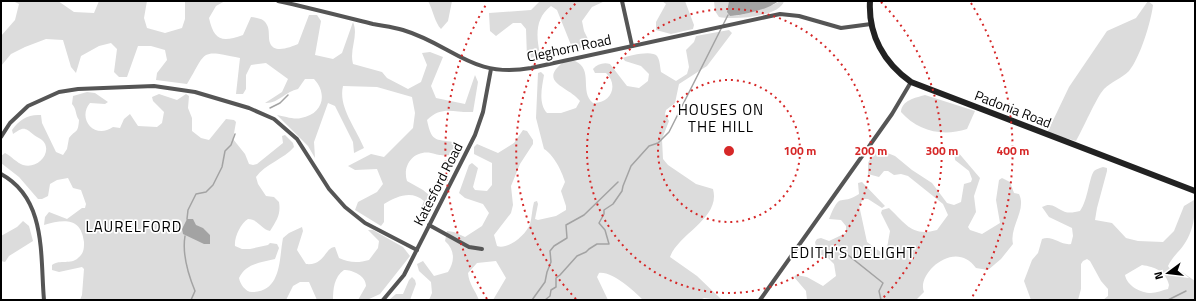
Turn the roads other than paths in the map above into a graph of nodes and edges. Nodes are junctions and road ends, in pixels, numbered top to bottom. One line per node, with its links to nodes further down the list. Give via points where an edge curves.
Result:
1 (278, 1): 6 (street, Cleghorn Road, via 401,29 465,60)
2 (622, 1): 5 (street)
3 (870, 1): 4 (main road, Padonia Road)
4 (871, 24): 5 (street, Cleghorn Road, via 841,28 799,16 780,14); 7 (main road, Padonia Road, via 882,53 896,70)
5 (632, 46): 6 (street, Cleghorn Road, via 520,70)
6 (491, 69): 11 (street, Katesford Road, via 480,124)
7 (912, 82): 10 (main road, Padonia Road); 16 (street)
8 (1, 137): 13 (street, via 18,114 28,106 59,92 154,86 195,92 249,108 274,119 297,139 325,183 345,207 365,223)
9 (1, 174): 14 (street, via 18,186 28,198 34,212)
10 (1195, 191)
11 (429, 226): 12 (street, via 469,247); 13 (street, Katesford Road)
12 (482, 249)
13 (417, 250): 15 (street, Katesford Road, via 404,275)
14 (44, 300)
15 (383, 300)
16 (760, 300)

